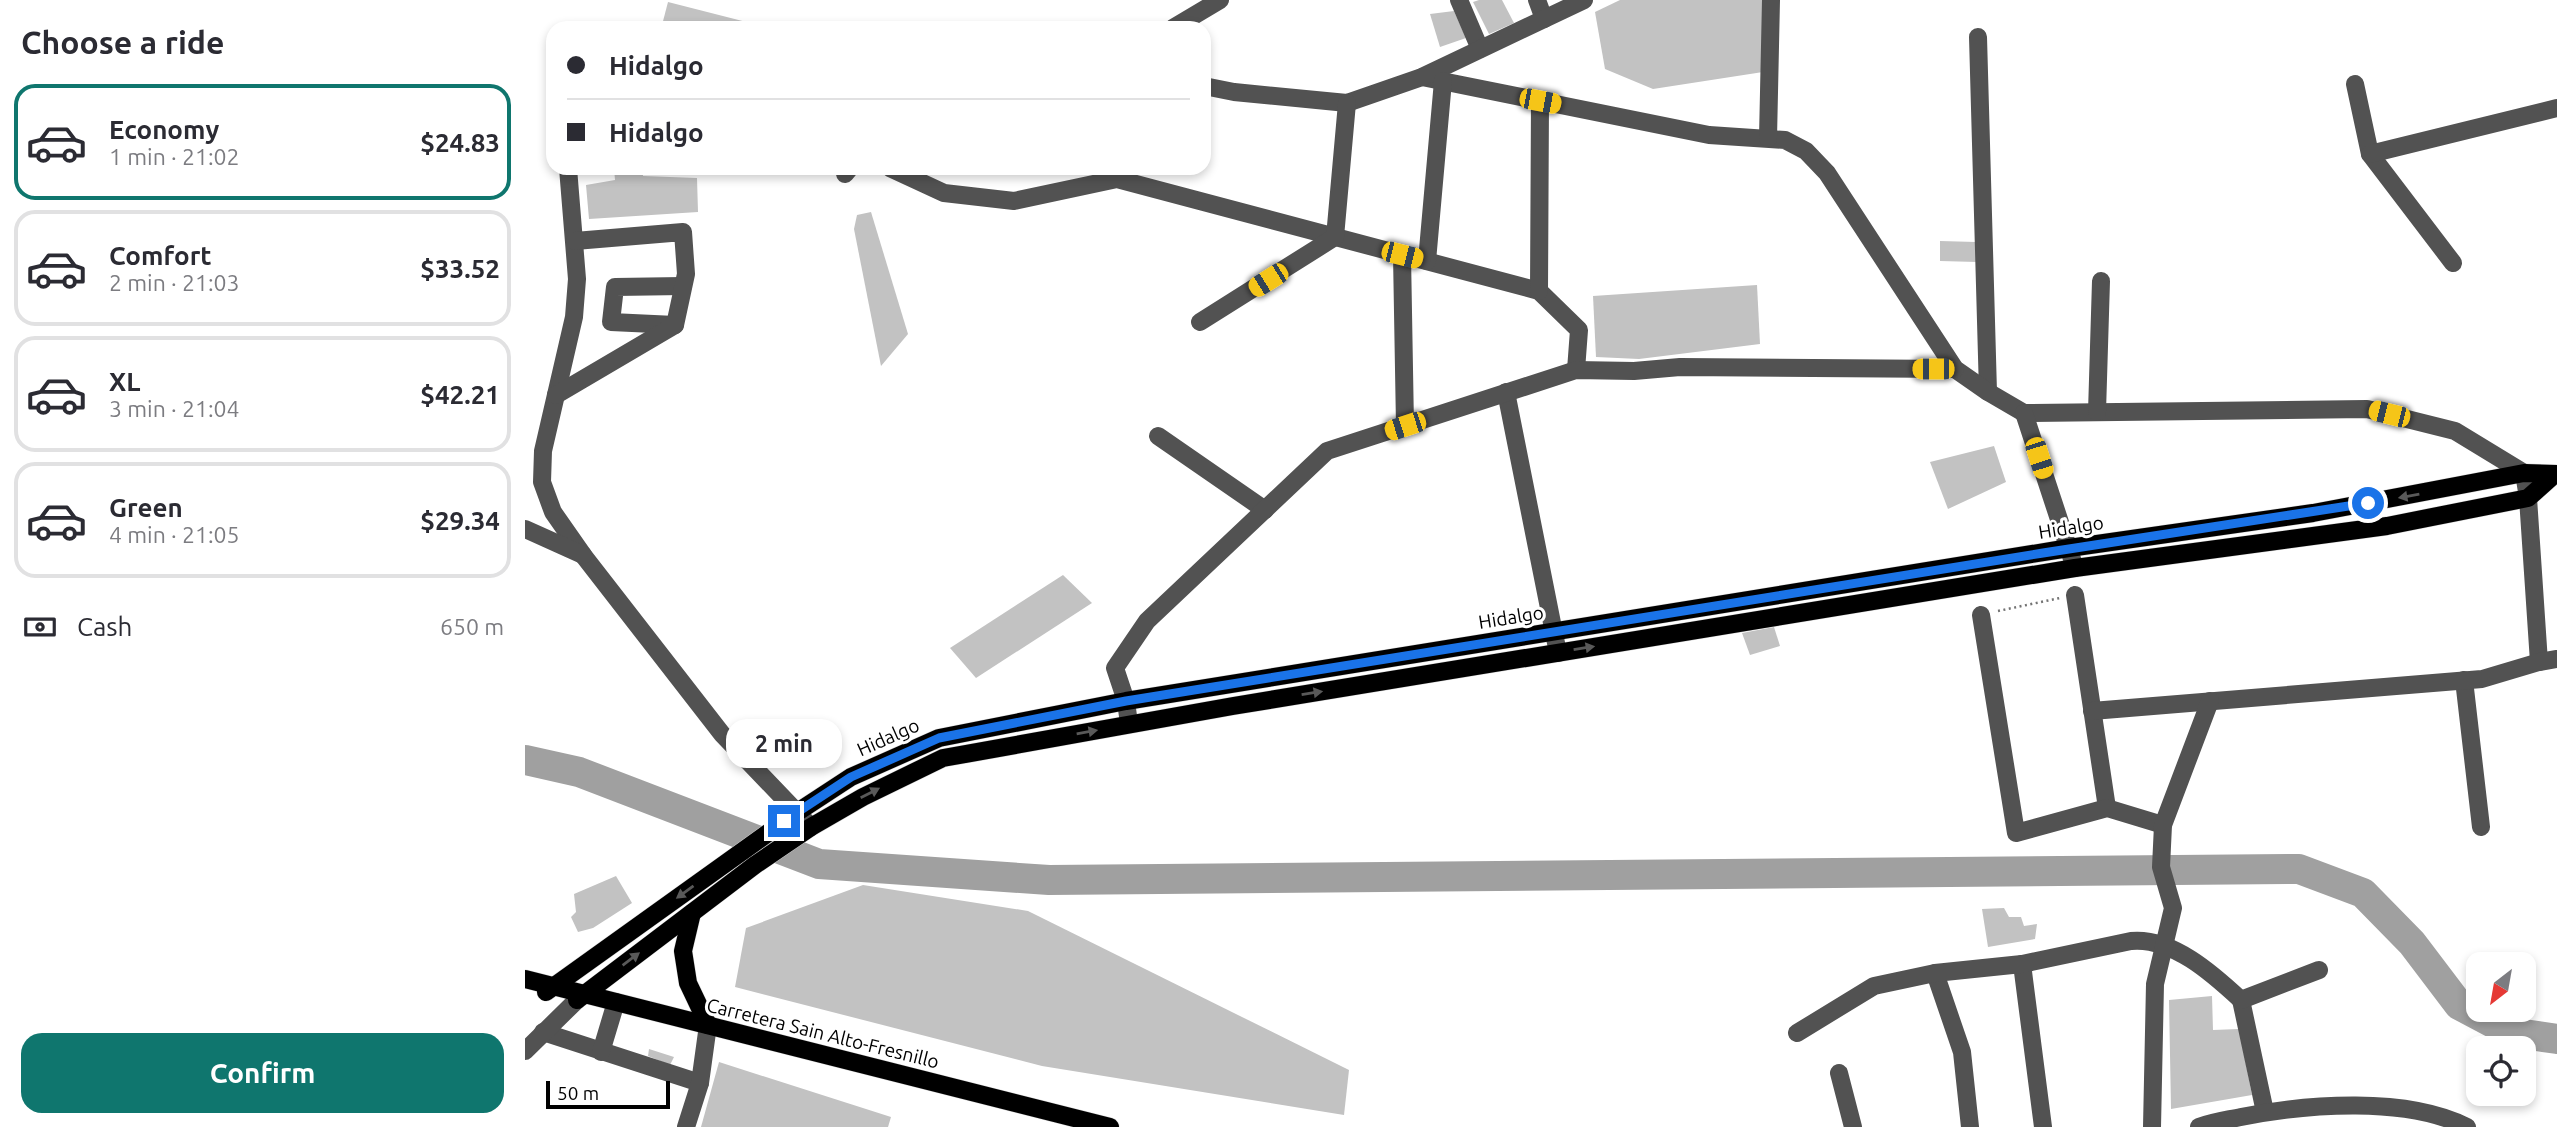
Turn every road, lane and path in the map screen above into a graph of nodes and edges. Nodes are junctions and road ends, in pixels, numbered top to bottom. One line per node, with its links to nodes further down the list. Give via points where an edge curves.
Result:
1 (1220, 0): 7 (street)
2 (1459, 0): 9 (street)
3 (1537, 0): 6 (street)
4 (1584, 0): 6 (street)
5 (1771, 0): 17 (street)
6 (1544, 19): 9 (street)
7 (1185, 21)
8 (1978, 37): 35 (street)
9 (1480, 49): 10 (street)
10 (1422, 77): 11 (street); 15 (street)
11 (1443, 81): 14 (street); 25 (street)
12 (2355, 84): 18 (street)
13 (1211, 87): 15 (street)
14 (1540, 101): 17 (street, via 1709,135); 29 (street)
15 (1347, 103): 22 (street)
16 (2557, 108): 18 (street)
17 (1768, 138): 32 (street, via 1785,140 1806,151 1827,173)
18 (2370, 153): 26 (street)
19 (569, 175): 23 (street)
20 (905, 175): 21 (street, via 944,193 1014,201)
21 (1098, 175): 22 (street)
22 (1335, 237): 24 (street); 30 (street)
23 (575, 241): 28 (street, via 683,232); 36 (street, via 574,317)
24 (1402, 255): 25 (street); 39 (street)
25 (1427, 261): 29 (street)
26 (2453, 263)
27 (2101, 281): 38 (street)
28 (683, 286): 31 (street); 31 (street, via 615,287 611,322)
29 (1539, 291): 33 (street, via 1579,330)
30 (1200, 322)
31 (675, 325): 36 (street)
32 (1955, 369): 33 (street); 35 (street)
33 (1576, 370): 34 (street)
34 (1506, 392): 39 (street); 53 (street)
35 (1988, 392): 37 (street)
36 (556, 395): 49 (street, via 542,482 552,512)
37 (2024, 412): 38 (street); 48 (street)
38 (2097, 412): 41 (street, via 2367,409 2455,430)
39 (1405, 426): 45 (street, via 1327,451)
40 (1158, 436): 45 (street)
41 (2524, 474): 42 (main road, Hidalgo); 43 (main road, Hidalgo); 44 (street)
42 (2555, 475): 44 (main road, Hidalgo)
43 (2452, 488): 46 (main road); 48 (main road, Hidalgo, one-way to 48)
44 (2528, 498): 46 (main road, Hidalgo); 55 (street)
45 (1265, 510): 57 (street, via 1147,621 1115,667)
46 (2457, 513): 50 (main road, Hidalgo)
47 (525, 529): 49 (street)
48 (2069, 548): 50 (street); 53 (main road, Hidalgo)
49 (583, 555): 62 (street)
50 (2075, 568): 54 (main road, Hidalgo, one-way to 50)
51 (2075, 595): 52 (path); 59 (street)
52 (1981, 615): 61 (street, via 2016,833)
53 (1554, 631): 54 (street); 57 (main road, Hidalgo)
54 (1558, 653): 60 (main road, Hidalgo, one-way to 54)
55 (2548, 660): 56 (street)
56 (2464, 680): 58 (street); 64 (street)
57 (1126, 701): 60 (street); 62 (main road, Hidalgo, via 939,738 851,777)
58 (2210, 701): 59 (street); 63 (street)
59 (2092, 711): 61 (street)
60 (1129, 724): 65 (main road, Hidalgo, one-way to 60, via 943,758)
61 (2107, 808): 63 (street)
62 (790, 817): 65 (street); 73 (main road, Hidalgo, one-way to 73)
63 (2163, 825): 67 (street, via 2161,867 2173,908)
64 (2481, 827)
65 (805, 831): 66 (main road, Hidalgo)
66 (692, 913): 74 (main road, Hidalgo, one-way to 66); 77 (main road, via 683,951 688,983)
67 (2165, 947): 68 (street, via 2131,941); 75 (street, via 2195,962); 92 (street, via 2155,984)
68 (2022, 964): 70 (street); 91 (street)
69 (2319, 970): 75 (street)
70 (1935, 973): 79 (street, via 1874,986); 90 (street, via 1962,1052)
71 (525, 979): 73 (main road)
72 (525, 987): 73 (main road)
73 (549, 989): 74 (main road)
74 (581, 997): 76 (main road); 78 (street)
75 (2241, 1000): 84 (street)
76 (615, 1005): 77 (main road); 81 (street)
77 (707, 1029): 83 (street); 87 (main road); 88 (main road, Carretera Sain Alto-Fresnillo)
78 (543, 1032): 80 (street); 81 (street)
79 (1797, 1033)
80 (525, 1051)
81 (601, 1052): 83 (street)
82 (1839, 1073): 89 (street)
83 (701, 1083): 86 (street)
84 (2265, 1112): 85 (street, via 2373,1106); 93 (street)
85 (2412, 1119): 94 (street, via 2445,1116)
86 (686, 1127)
87 (1080, 1127)
88 (1110, 1127)
89 (1853, 1127)
90 (1970, 1127)
91 (2043, 1127)
92 (2152, 1127)
93 (2199, 1127)
94 (2467, 1127)

